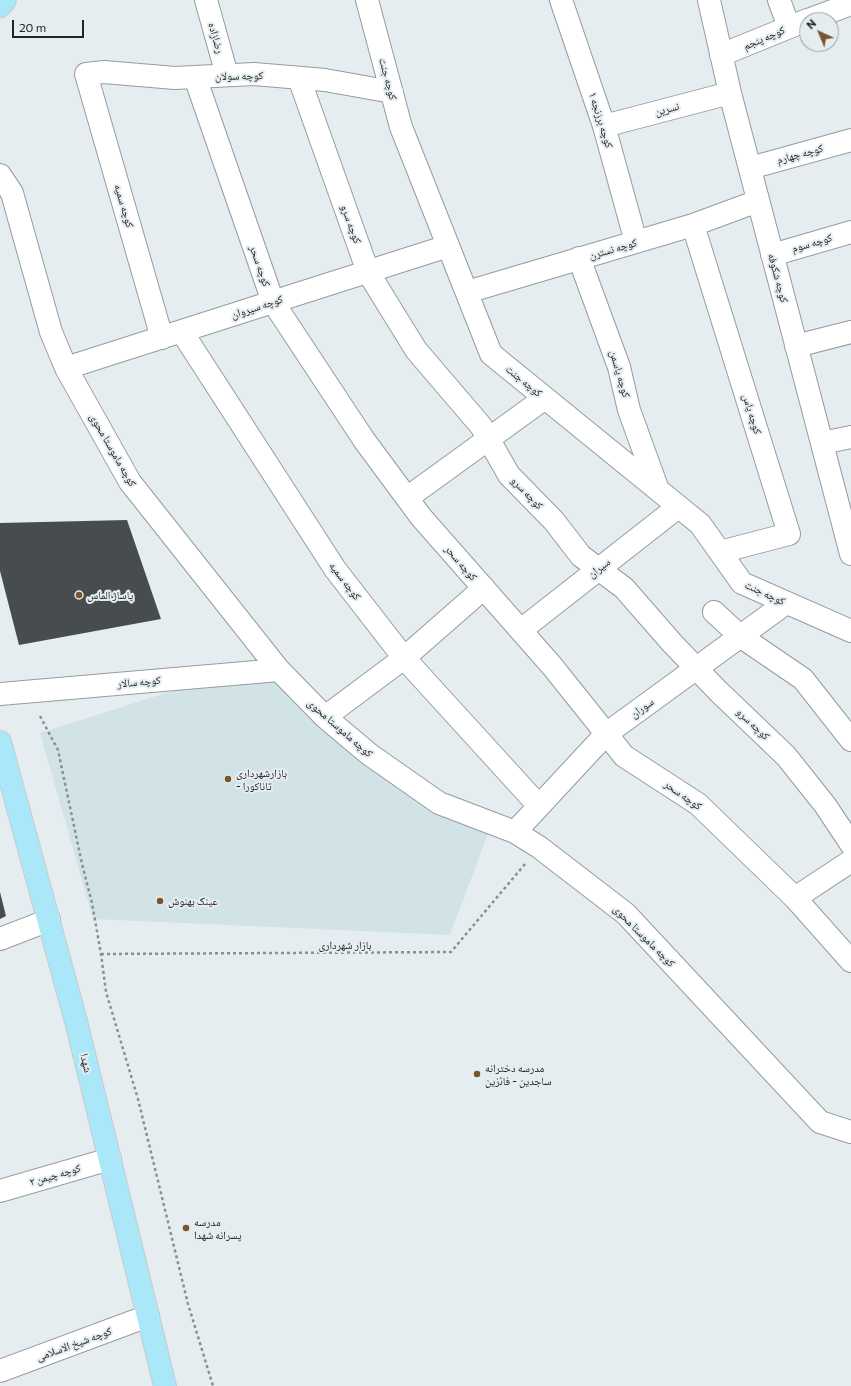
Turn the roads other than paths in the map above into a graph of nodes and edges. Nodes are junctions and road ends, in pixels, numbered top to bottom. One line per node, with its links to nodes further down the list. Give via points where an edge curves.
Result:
1 (4, 0): 8 (main road)
2 (206, 0): 14 (street, رضازاده)
3 (367, 0): 17 (street, کوچه جنت)
4 (561, 0): 19 (street, کوچه برزنجه ۱)
5 (709, 0): 12 (street, کوچه شکوفه)
6 (778, 0): 10 (street)
7 (851, 4): 9 (street, کوچه پنجم)
8 (0, 6)
9 (830, 12)
10 (799, 21)
11 (799, 24): 12 (street, کوچه پنجم)
12 (721, 55): 18 (street, کوچه شکوفه)
13 (86, 74): 15 (street, کوچه سولان, via 104,72 175,78); 35 (street, کوچه سمیه)
14 (227, 75): 15 (street, کوچه سولان); 16 (street, کوچه سولان, via 254,74)
15 (195, 77): 32 (street, کوچه سحر)
16 (299, 78): 17 (street, کوچه سولان); 30 (street, کوچه سرو)
17 (392, 92): 27 (street, کوچه جنت, via 401,127)
18 (730, 93): 19 (street, نسرین); 21 (street, کوچه شکوفه)
19 (604, 126): 26 (street, کوچه برزنجه ۱)
20 (851, 140): 21 (street, کوچه چهارم)
21 (750, 168): 23 (street, کوچه شکوفه)
22 (0, 175): 37 (street, کوچه ماموستا محوی, via 12,193 51,332)
23 (758, 201): 24 (street, کوچه نسترن); 28 (street, کوچه شکوفه)
24 (693, 225): 26 (street, کوچه نسترن); 45 (street, کوچه یاس, via 789,534)
25 (851, 232): 28 (street, کوچه سوم)
26 (636, 242): 29 (street, کوچه نسترن)
27 (448, 246): 30 (street, کوچه سیروان); 31 (street, کوچه جنت)
28 (772, 255): 36 (street, کوچه شکوفه)
29 (580, 258): 31 (street, کوچه نسترن); 42 (street, کوچه یاسمن, via 619,367 629,410)
30 (368, 272): 32 (street, کوچه سیروان); 40 (street, کوچه سرو, via 416,350 481,426)
31 (467, 292): 38 (street, کوچه جنت, via 491,354)
32 (273, 302): 33 (street, کوچه سیروان); 43 (street, کوچه سحر, via 364,440)
33 (182, 332): 35 (street, کوچه سیروان); 54 (street, کوچه سمیه, via 335,569)
34 (851, 332): 36 (street)
35 (162, 338): 37 (street, کوچه سیروان)
36 (796, 346): 41 (street, کوچه شکوفه)
37 (66, 368): 56 (street, کوچه ماموستا محوی, via 130,482)
38 (545, 398): 40 (street); 42 (street, کوچه جنت)
39 (851, 437): 41 (street)
40 (488, 439): 43 (street); 47 (street, کوچه سرو, via 509,475 554,521 581,556)
41 (822, 443): 46 (street, کوچه شکوفه)
42 (658, 490): 44 (street, کوچه جنت)
43 (407, 498): 48 (street, کوچه سحر)
44 (678, 507): 45 (street, کوچه جنت, via 700,524); 47 (street, سیران)
45 (720, 552): 49 (street, کوچه جنت, via 742,583)
46 (851, 554)
47 (599, 569): 51 (street, سیران); 55 (street, کوچه سرو, via 624,588)
48 (484, 588): 51 (street, کوچه سحر); 54 (street)
49 (786, 603): 52 (street, کوچه جنت); 53 (street, سوران)
50 (714, 612): 53 (street)
51 (521, 630): 59 (street, کوچه سحر)
52 (851, 631)
53 (740, 636): 55 (street, سوران); 60 (street, via 803,680)
54 (404, 658): 58 (street); 62 (street, کوچه سمیه)
55 (696, 668): 59 (street, سوران); 64 (street, کوچه سرو, via 786,756 825,805)
56 (279, 670): 57 (street, کوچه سالار); 58 (street, کوچه ماموستا محوی)
57 (0, 694)
58 (325, 717): 63 (street, کوچه ماموستا محوی, via 368,754 439,803)
59 (606, 734): 62 (street, سوران); 66 (street, کوچه سحر, via 624,756 698,804)
60 (851, 740)
61 (0, 742): 67 (main road, شهدا)
62 (539, 806): 63 (street, سوران)
63 (515, 832): 70 (street, کوچه ماموستا محوی, via 539,847 626,914 820,1122)
64 (851, 844)
65 (851, 861): 66 (street)
66 (795, 898): 69 (street, کوچه سحر)
67 (49, 920): 68 (street); 71 (main road, شهدا)
68 (0, 939)
69 (851, 961)
70 (851, 1132)
71 (110, 1159): 72 (street, کوچه چیمن ۲); 73 (main road, شهدا)
72 (0, 1191)
73 (148, 1316): 74 (street, کوچه شیخ الاسلامی); 75 (main road, شهدا)
74 (0, 1371)
75 (165, 1386)

